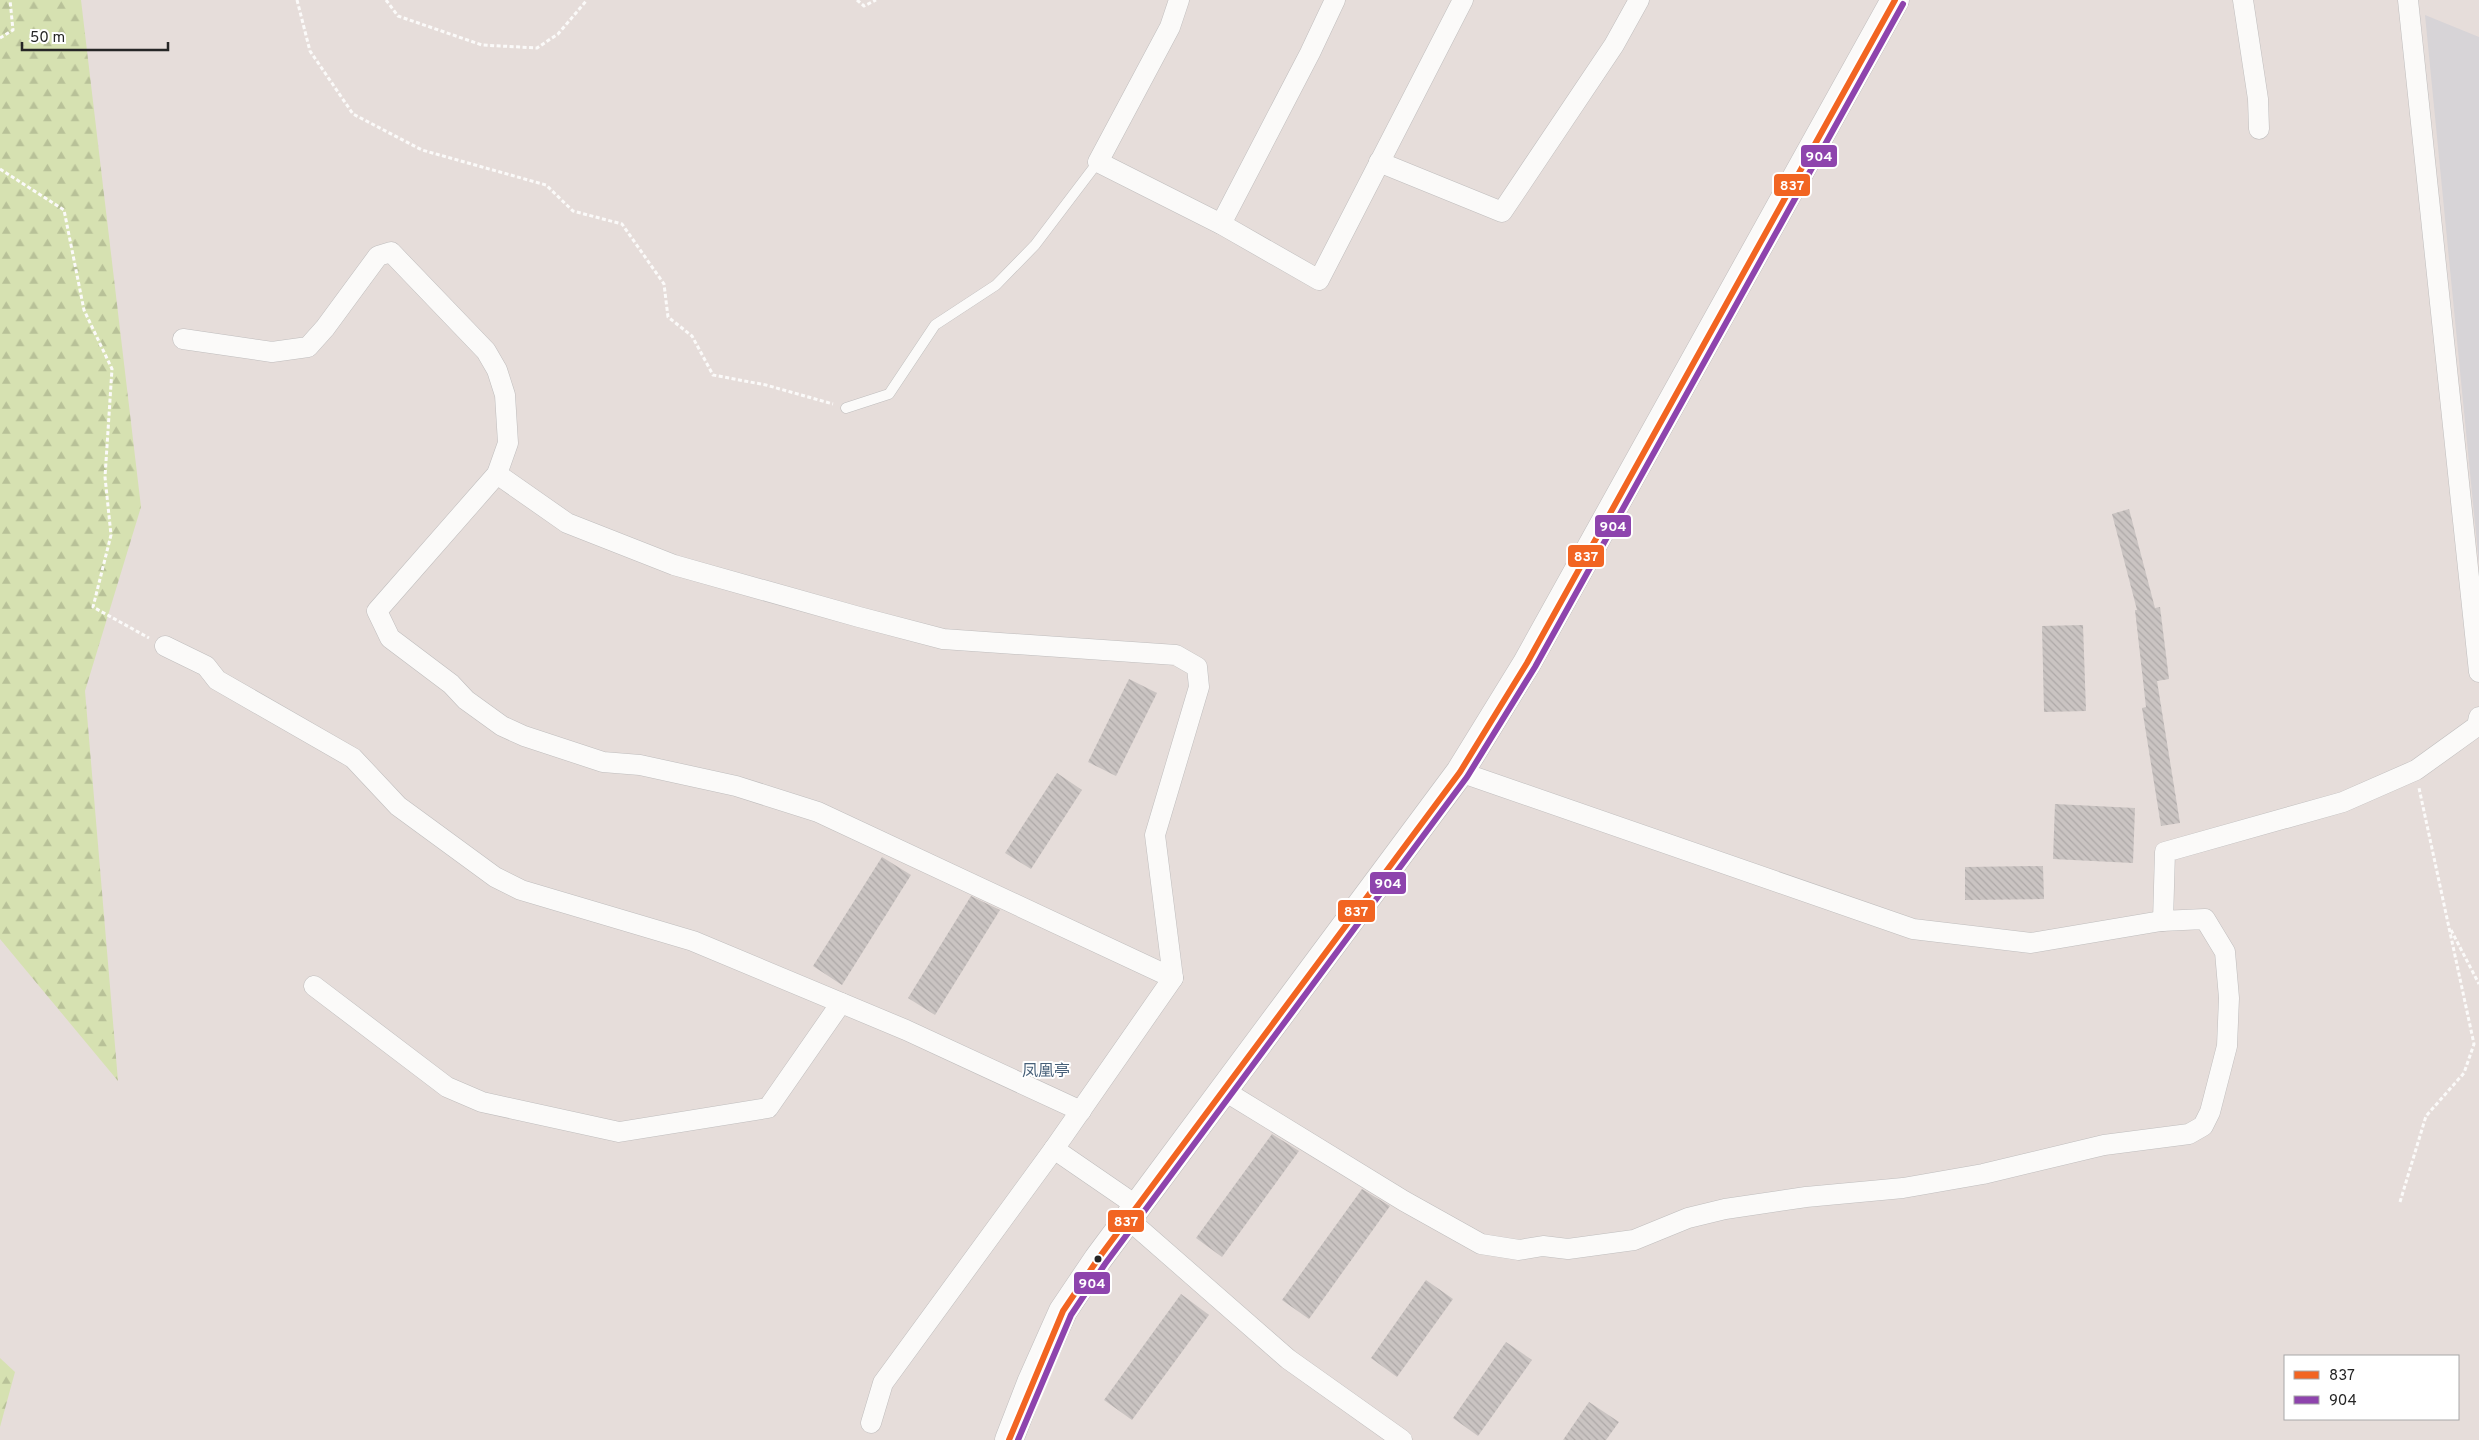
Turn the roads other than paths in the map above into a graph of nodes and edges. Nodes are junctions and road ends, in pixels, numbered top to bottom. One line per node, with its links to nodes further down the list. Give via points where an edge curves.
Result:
1 (1179, 0): 9 (street, via 1170,27)
2 (1335, 0): 11 (street)
3 (1463, 0): 10 (street)
4 (1639, 0): 10 (street, via 1614,45 1502,212)
5 (1895, 0): 18 (street, via 1532,654)
6 (2243, 0): 8 (street, via 2258,99)
7 (2408, 0): 16 (street)
8 (2259, 129)
9 (1098, 162): 11 (street); 13 (lane, via 1035,246 996,285 935,325 889,394)
10 (1379, 162): 11 (street, via 1319,280)
11 (1221, 224)
12 (183, 339): 14 (street, via 272,352 308,347 378,256 391,252 486,351 497,370 505,395 508,443)
13 (846, 408)
14 (497, 474): 20 (street, via 567,523 674,565 859,617 943,639 1176,655 1197,667 1199,687 1155,835); 20 (street, via 377,611 390,638 451,684 466,700 502,726 524,736 603,762 640,764 736,786 818,812)
15 (165, 646): 22 (street, via 206,666 217,680 353,758 398,806 495,876 521,890 693,941)
16 (2479, 672)
17 (2479, 718): 19 (street, via 2477,726 2416,770 2344,802 2166,852)
18 (1460, 772): 19 (street, via 1913,928 2031,943); 23 (street)
19 (2163, 921): 23 (street, via 2205,919 2225,952 2230,998 2227,1046 2210,1112 2203,1126 2188,1134 2104,1145 1983,1174 1903,1188 1725,1209 1688,1218 1634,1240 1568,1249 1543,1246 1519,1250 1481,1244 1404,1201)
20 (1173, 978): 24 (street)
21 (314, 986): 22 (street, via 447,1087 482,1102 619,1132 768,1108)
22 (841, 1003): 24 (street)
23 (1224, 1090): 26 (street)
24 (1081, 1110): 25 (street)
25 (1054, 1149): 26 (street); 27 (street, via 883,1383)
26 (1132, 1213): 28 (street, via 1063,1311 1030,1383); 29 (street, via 1288,1359)
27 (871, 1423)
28 (1009, 1440)
29 (1402, 1440)

